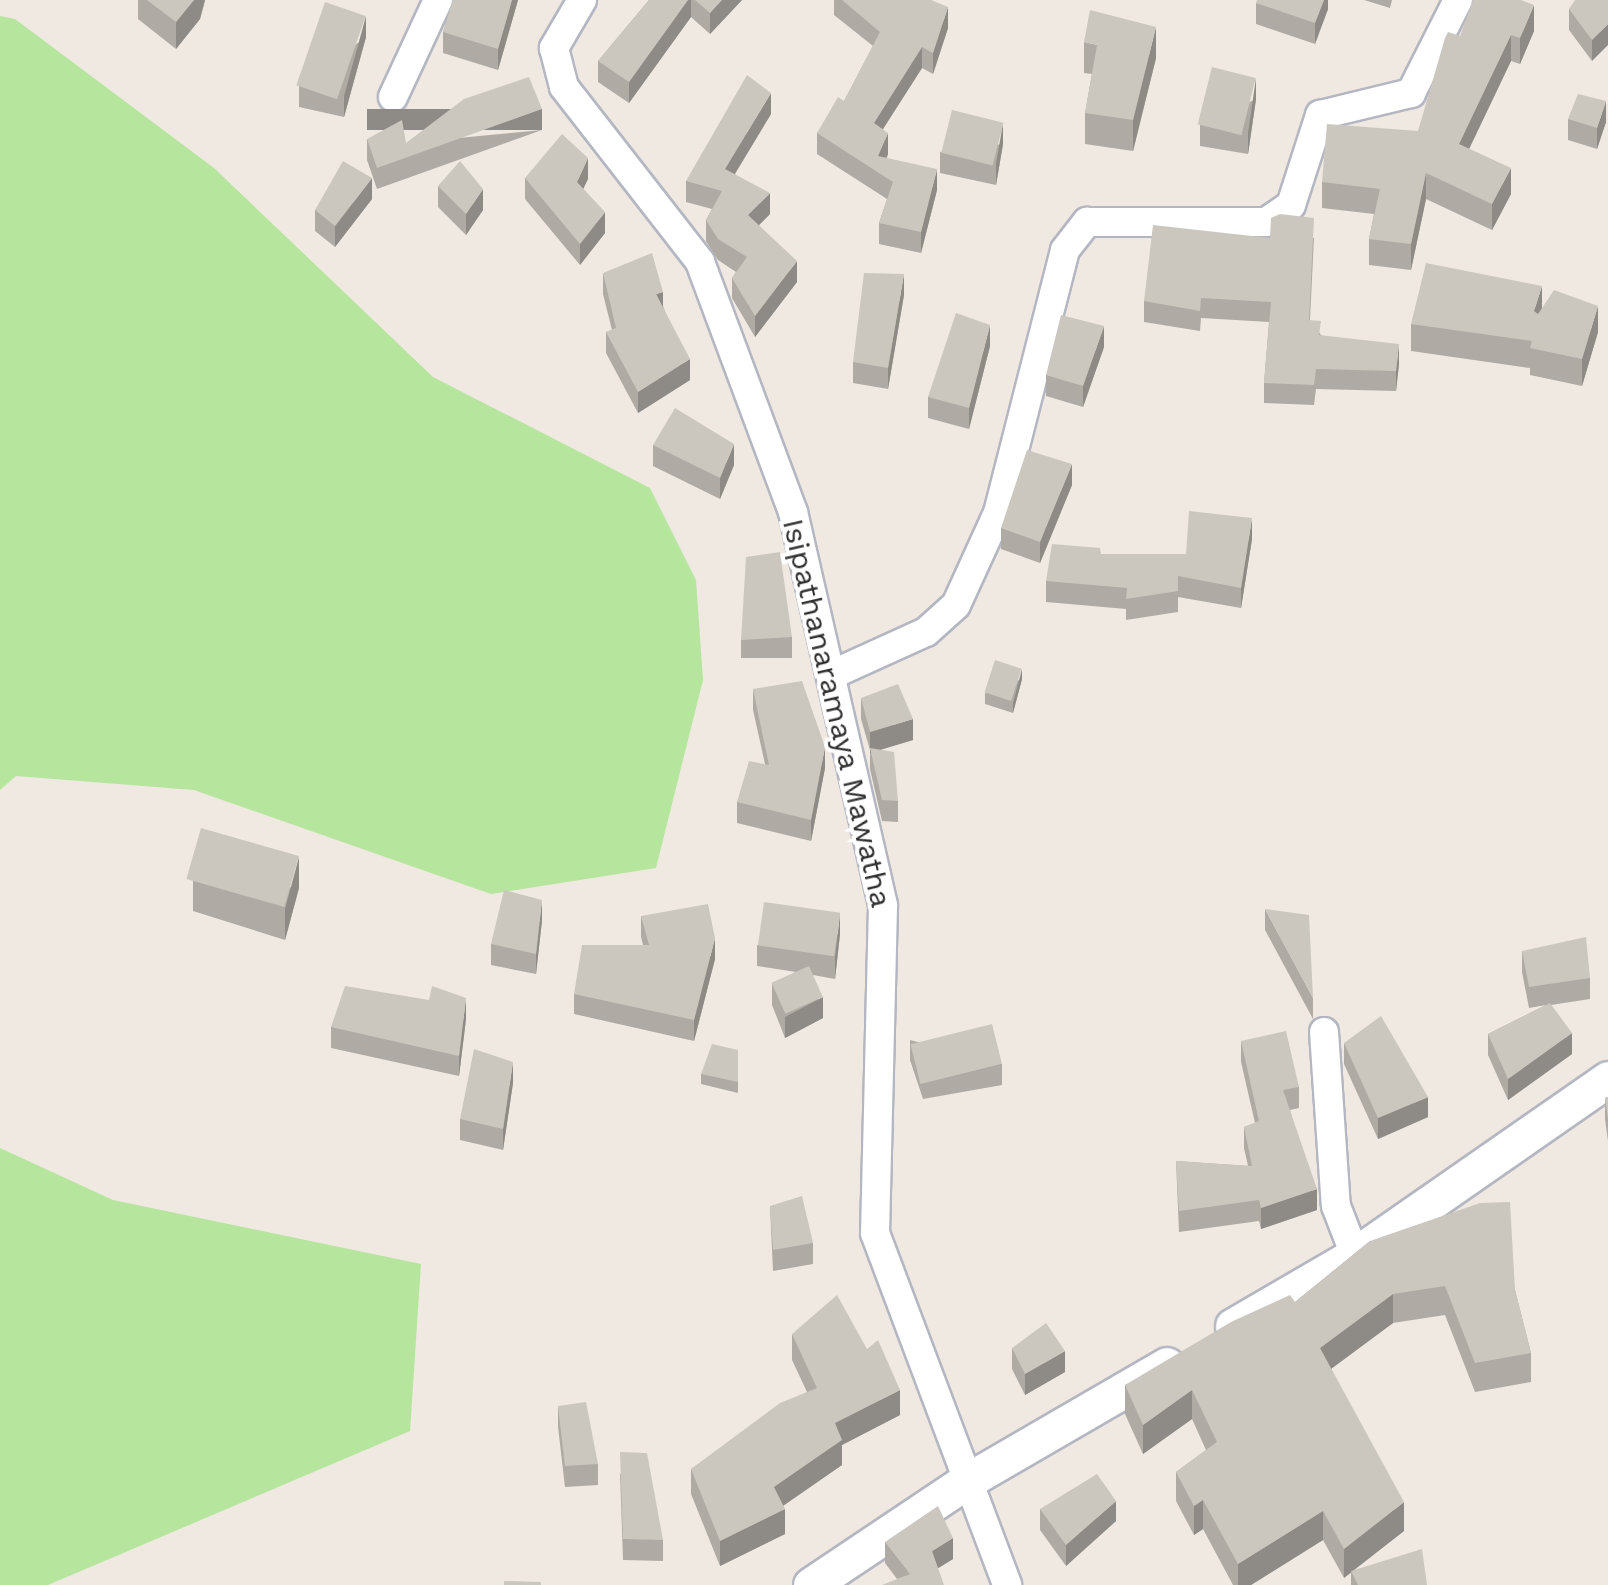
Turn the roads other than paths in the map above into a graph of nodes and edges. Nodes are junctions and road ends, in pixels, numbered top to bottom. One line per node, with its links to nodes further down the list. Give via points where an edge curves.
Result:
1 (438, 0): 4 (street)
2 (582, 0): 5 (street, Isipathanaramaya Mawatha, via 554,48 564,87 700,262 793,512)
3 (1458, 0): 5 (street, via 1411,93 1320,115 1292,205 1266,222 1087,222 1065,250 998,513 956,604 926,632)
4 (393, 96)
5 (830, 675): 9 (street, Isipathanaramaya Mawatha, via 884,906 875,1233)
6 (1324, 1032): 8 (street, via 1336,1206)
7 (1608, 1079): 8 (street)
8 (1355, 1255): 9 (street)
9 (966, 1482): 10 (street); 11 (street, Isipathanaramaya Mawatha)
10 (811, 1585)
11 (1007, 1585)

